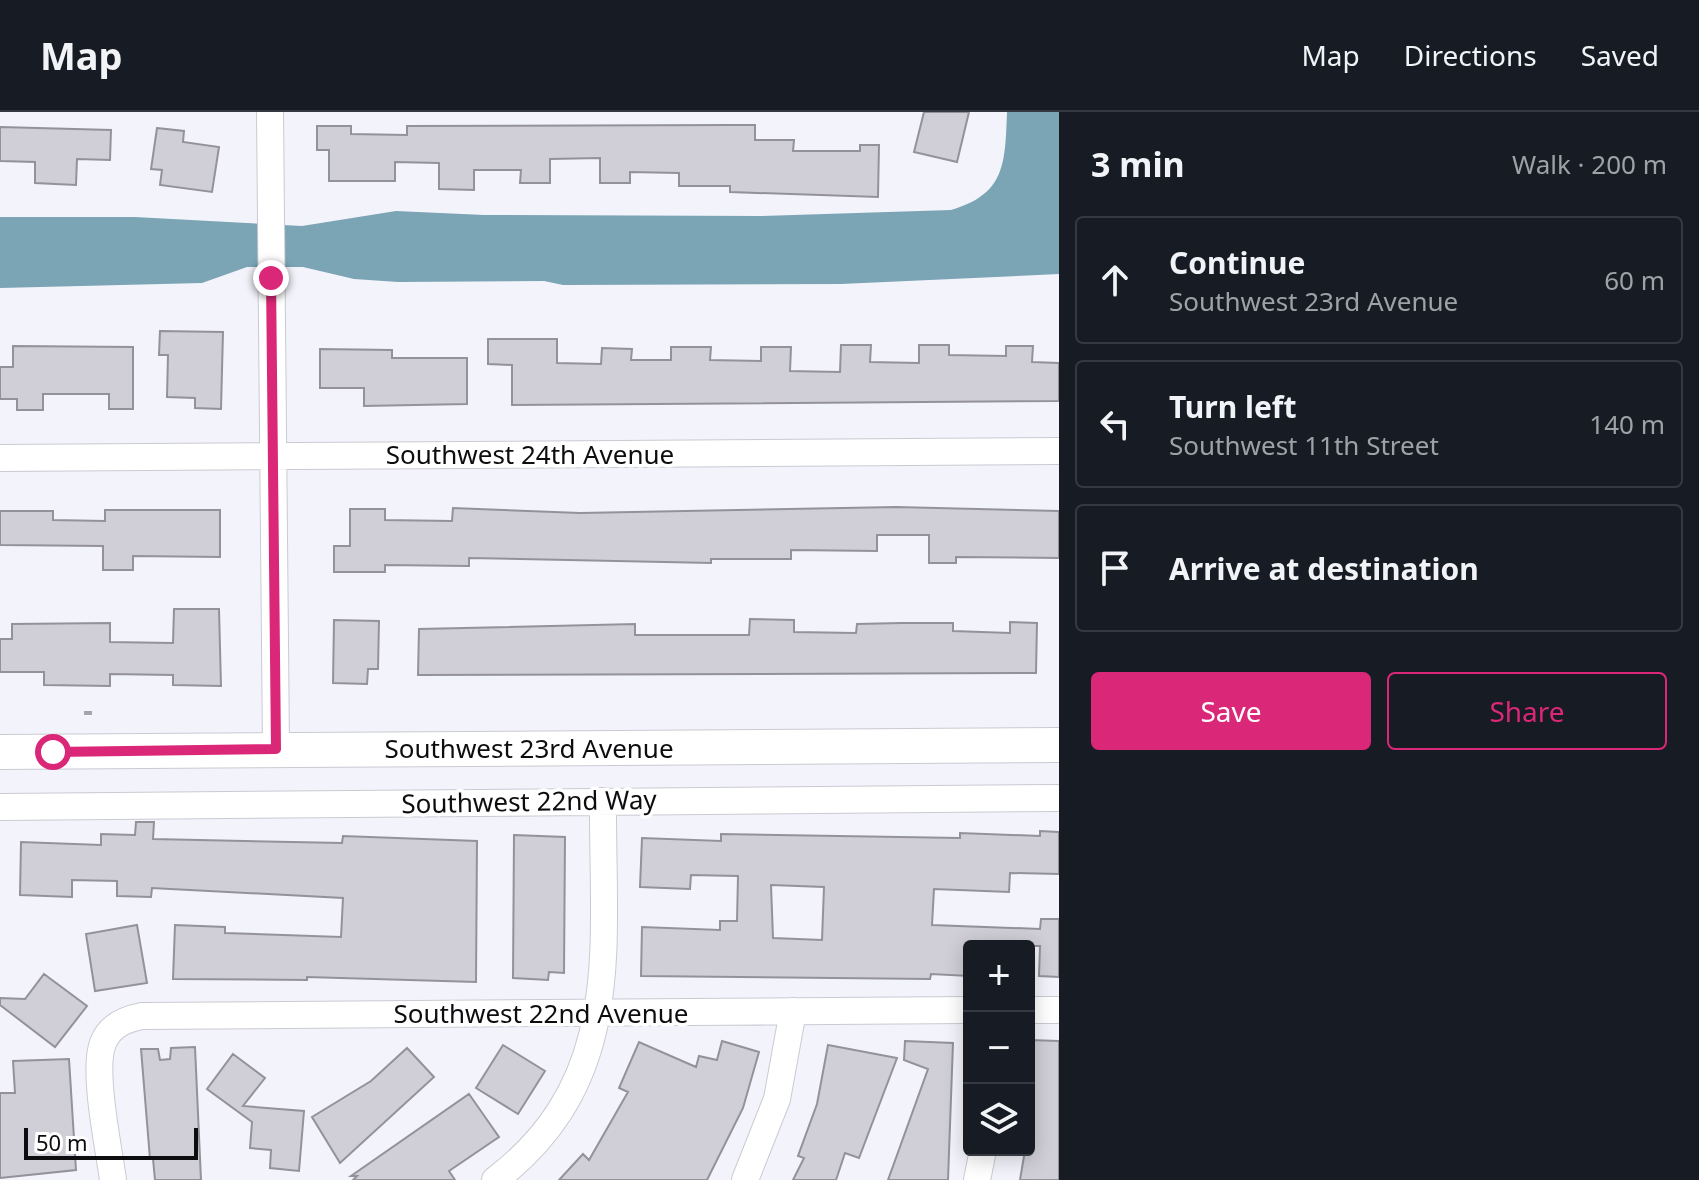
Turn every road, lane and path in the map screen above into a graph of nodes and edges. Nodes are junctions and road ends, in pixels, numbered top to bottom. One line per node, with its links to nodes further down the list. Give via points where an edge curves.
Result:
1 (270, 112): 3 (street)
2 (1059, 451): 3 (street, Southwest 24th Avenue)
3 (272, 456): 4 (street, Southwest 24th Avenue); 8 (street)
4 (0, 458)
5 (84, 713): 6 (path)
6 (92, 713)
7 (1059, 745): 8 (street, Southwest 23rd Avenue)
8 (276, 749): 9 (street, Southwest 23rd Avenue)
9 (0, 752)
10 (1059, 798): 11 (street, Southwest 22nd Way)
11 (603, 801): 12 (street, Southwest 22nd Way); 17 (street)
12 (0, 807)
13 (963, 1010): 16 (street, Southwest 22nd Avenue)
14 (1035, 1010): 15 (street)
15 (1059, 1010)
16 (793, 1011): 17 (street, Southwest 22nd Avenue); 21 (street, via 777,1099)
17 (599, 1013): 19 (street, Southwest 22nd Avenue, via 142,1016 115,1027 103,1043 100,1060); 20 (street, via 588,1057 554,1122)
18 (982, 1156): 22 (street)
19 (113, 1180)
20 (495, 1180)
21 (745, 1180)
22 (977, 1180)

